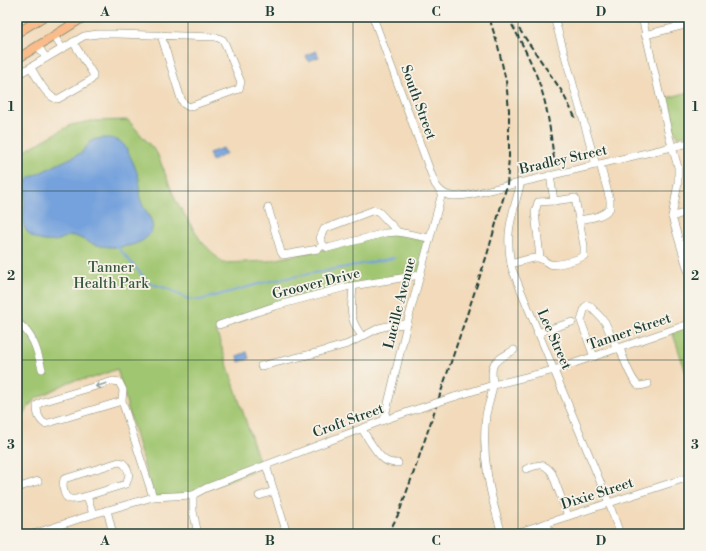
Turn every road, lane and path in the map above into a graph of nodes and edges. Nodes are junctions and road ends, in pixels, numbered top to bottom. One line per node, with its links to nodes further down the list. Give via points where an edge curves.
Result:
1 (43, 17): 9 (main road)
2 (90, 17): 7 (main road)
3 (373, 17): 25 (street, South Street, via 435,184)
4 (554, 17): 22 (street)
5 (650, 17): 6 (street)
6 (642, 18): 11 (street)
7 (81, 19): 12 (main road)
8 (689, 24): 11 (street)
9 (17, 33)
10 (161, 35): 10 (street, via 216,37 223,40 241,82 239,89 188,107 181,99); 13 (street, via 98,34 84,36)
11 (645, 35): 21 (street)
12 (54, 36): 14 (main road); 15 (street)
13 (73, 42): 15 (street); 18 (street, via 93,74 91,80 54,99 49,96)
14 (38, 46): 16 (street); 17 (main road)
15 (62, 48): 16 (street)
16 (46, 58): 18 (street)
17 (17, 59)
18 (31, 68): 19 (street)
19 (17, 75)
20 (689, 143): 21 (street, Bradley Street)
21 (672, 147): 22 (street, Bradley Street); 29 (street, via 678,175)
22 (598, 165): 23 (street, Bradley Street); 30 (street, via 610,200 610,208 599,216)
23 (550, 175): 24 (street, Bradley Street); 26 (street)
24 (521, 182): 25 (street, Bradley Street, via 458,196); 37 (street, Lee Street, via 509,228 508,249)
25 (442, 194): 32 (street, Lucille Avenue)
26 (554, 201): 30 (street, via 575,198); 36 (street, via 538,202 535,212)
27 (268, 207): 35 (street, via 283,255)
28 (689, 211): 29 (street)
29 (672, 217): 34 (street)
30 (579, 220): 36 (street, via 584,256 550,264)
31 (398, 232): 32 (street); 35 (street, via 328,248); 35 (street, via 374,210 324,229 320,238)
32 (430, 238): 39 (street, Lucille Avenue)
33 (689, 243): 34 (street)
34 (681, 245): 38 (street)
35 (323, 246)
36 (540, 258): 37 (street)
37 (511, 264): 46 (street, Lee Street)
38 (689, 274)
39 (420, 275): 40 (street, Groover Drive); 43 (street, Lucille Avenue)
40 (352, 286): 45 (street, Groover Drive, via 275,306); 47 (street, via 350,311 354,324)
41 (17, 322): 52 (street, via 34,340)
42 (572, 322): 46 (street)
43 (407, 324): 47 (street, via 379,328); 57 (street, Lucille Avenue)
44 (689, 324): 48 (street, Tanner Street)
45 (219, 325)
46 (537, 333): 53 (street, Lee Street)
47 (362, 336): 51 (street, via 348,344)
48 (619, 349): 50 (street, Tanner Street); 50 (street, via 605,322 588,305 580,321); 54 (street, via 638,385)
49 (514, 350): 55 (street, via 492,368)
50 (594, 357): 53 (street, Tanner Street)
51 (261, 366)
52 (42, 369)
53 (554, 370): 55 (street, Croft Street); 70 (street, Lee Street)
54 (648, 384)
55 (493, 385): 57 (street, Croft Street, bridge); 79 (street, via 486,415 485,447 491,495)
56 (122, 401): 56 (street, one-way to 56, via 123,390 119,382 113,381 42,402 37,405 37,412 45,424); 69 (street)
57 (384, 420): 58 (street, Croft Street)
58 (362, 428): 59 (street, via 384,460); 60 (street, Croft Street)
59 (398, 463)
60 (266, 465): 65 (street); 66 (street, Croft Street)
61 (526, 469): 73 (street, via 541,464 547,467 552,473)
62 (689, 477): 70 (street, Dixie Street)
63 (38, 481): 64 (street)
64 (17, 488)
65 (274, 491): 68 (street); 78 (street)
66 (193, 495): 69 (street); 77 (street, via 193,511)
67 (87, 496): 67 (street, via 69,499 62,485 64,479 119,462 127,467 129,478 126,484); 72 (street)
68 (259, 496)
69 (153, 498): 71 (street)
70 (609, 503): 73 (street, Dixie Street); 82 (street, Lee Street)
71 (107, 510): 72 (street); 76 (street)
72 (93, 514): 75 (street)
73 (568, 516): 74 (street, Dixie Street)
74 (547, 523): 80 (street, Dixie Street); 81 (street)
75 (33, 534)
76 (113, 534)
77 (198, 534)
78 (287, 534)
79 (502, 534)
80 (514, 534)
81 (550, 534)
82 (620, 534)

